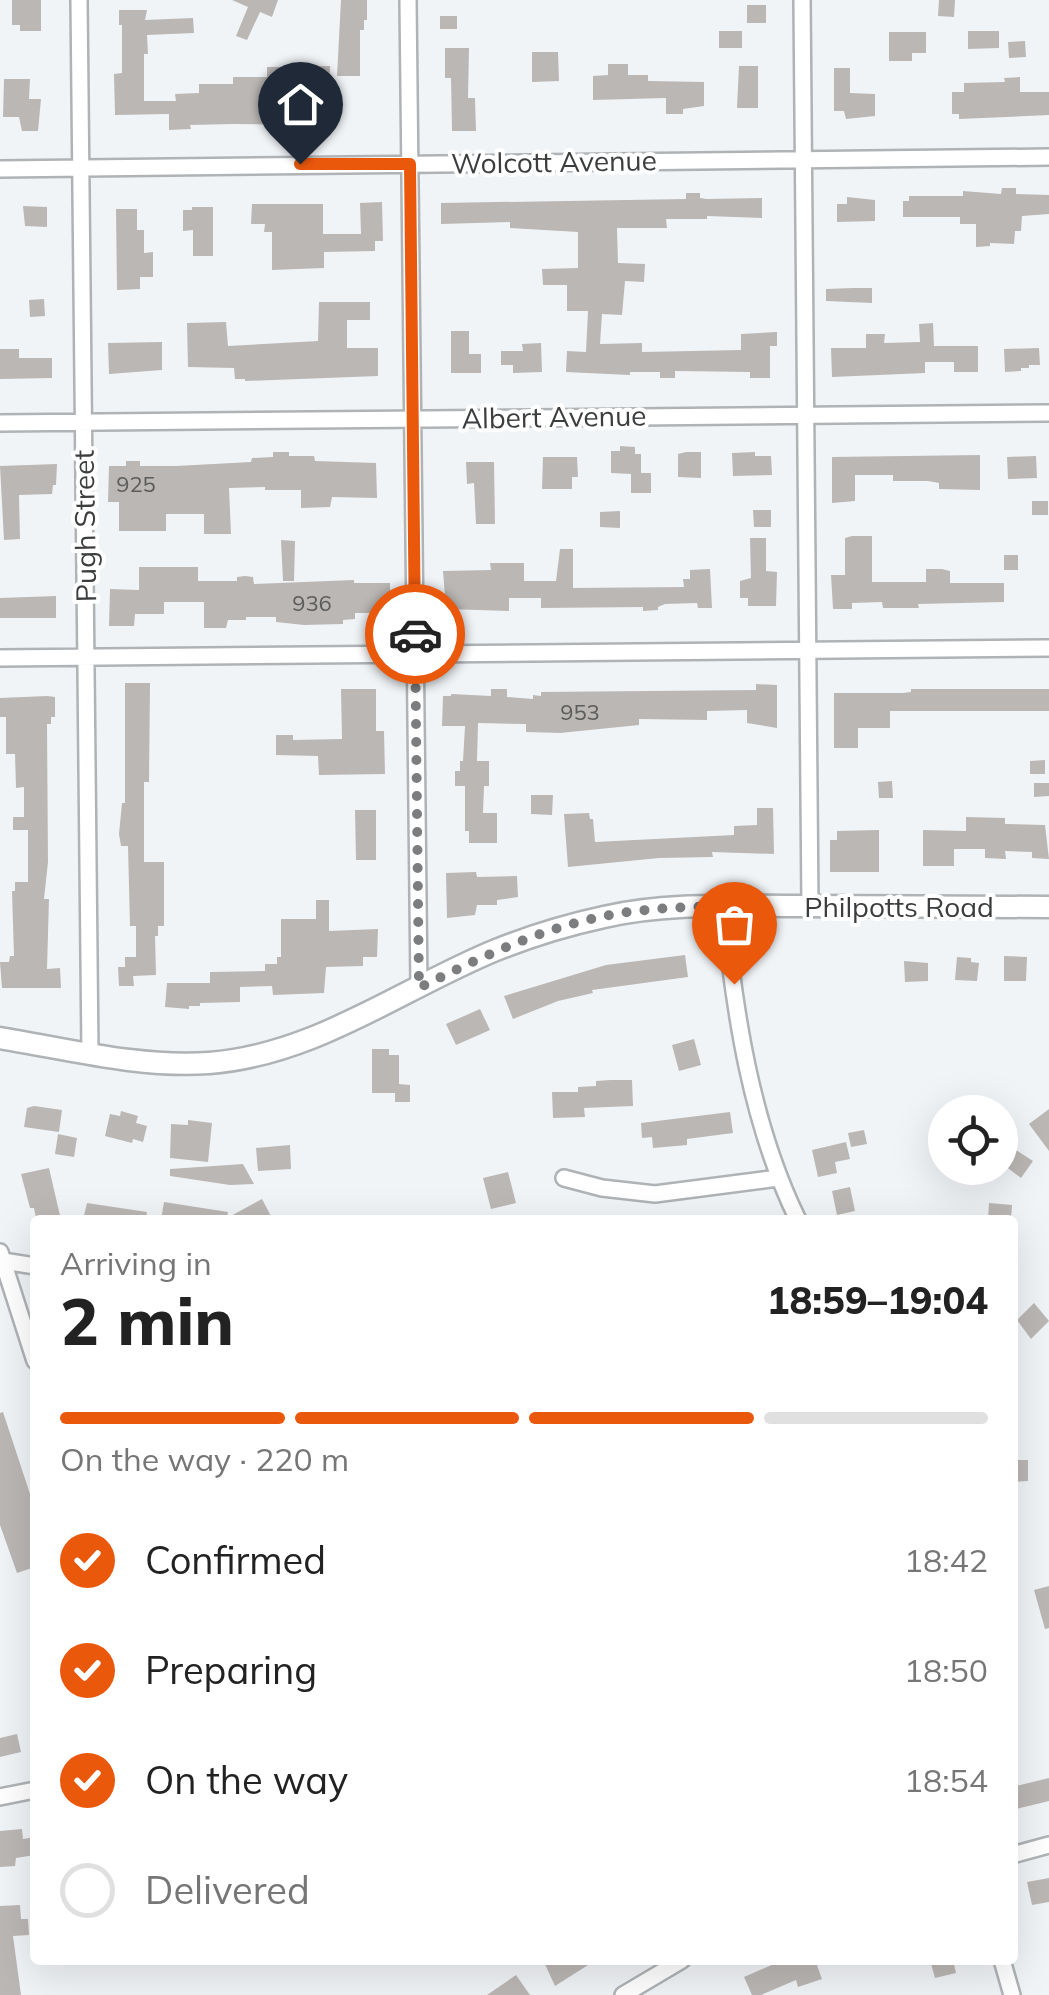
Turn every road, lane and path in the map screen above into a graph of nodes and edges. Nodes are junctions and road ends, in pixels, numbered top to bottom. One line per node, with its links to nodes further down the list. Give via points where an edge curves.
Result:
1 (79, 0): 7 (street, Pugh Street)
2 (408, 0): 6 (street)
3 (802, 0): 5 (street)
4 (1049, 157): 5 (street, Wolcott Avenue)
5 (804, 159): 6 (street, Wolcott Avenue); 10 (street)
6 (410, 164): 7 (street, Wolcott Avenue); 11 (street)
7 (81, 166): 8 (street, Wolcott Avenue); 12 (street, Pugh Street)
8 (0, 169)
9 (1049, 413): 10 (street, Albert Avenue)
10 (806, 414): 11 (street, Albert Avenue); 15 (street)
11 (412, 420): 12 (street, Albert Avenue); 16 (street)
12 (84, 423): 13 (street, Albert Avenue); 18 (street, Pugh Street)
13 (0, 424)
14 (1049, 648): 15 (street)
15 (809, 650): 16 (street); 20 (street)
16 (415, 654): 18 (street); 22 (street)
17 (0, 658): 18 (street)
18 (86, 658): 24 (street, Pugh Street)
19 (724, 906): 20 (street, Philpotts Road); 22 (street, Philpotts Road, via 645,910 539,934); 26 (street, via 738,1010)
20 (810, 906): 21 (street, Philpotts Road)
21 (1049, 907)
22 (419, 988): 24 (street, Philpotts Road, via 328,1032 248,1058 182,1064)
23 (0, 1038): 24 (street, Philpotts Road)
24 (90, 1052)
25 (564, 1178): 26 (street, via 655,1194)
26 (778, 1178): 27 (street)
27 (796, 1215)
28 (1, 1256): 29 (street); 30 (street)
29 (30, 1265)
30 (30, 1346)
31 (30, 1791): 32 (street)
32 (0, 1797)
33 (1049, 1845): 34 (street)
34 (1018, 1853)
35 (674, 1965): 37 (street)
36 (1003, 1965): 38 (street)
37 (623, 1995)
38 (1012, 1995)

